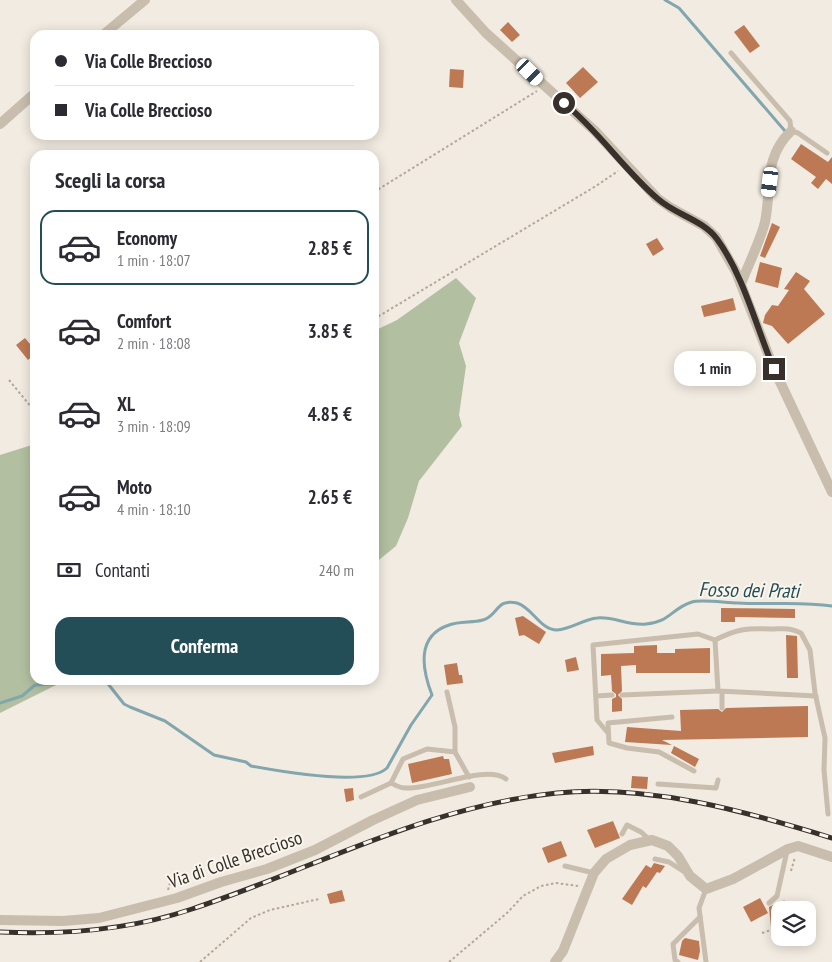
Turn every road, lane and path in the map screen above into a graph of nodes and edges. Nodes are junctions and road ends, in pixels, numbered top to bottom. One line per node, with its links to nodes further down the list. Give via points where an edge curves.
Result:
1 (145, 0): 3 (street)
2 (456, 0): 5 (street, via 486,34)
3 (109, 30)
4 (731, 53): 8 (lane, via 790,121)
5 (545, 86): 10 (street, via 588,124); 11 (path)
6 (30, 97): 7 (street)
7 (0, 124)
8 (791, 131): 9 (lane); 12 (street, via 776,149 764,223)
9 (827, 153)
10 (626, 165): 12 (street, via 661,202 713,234); 13 (path)
11 (379, 189)
12 (741, 284): 16 (street, via 768,355)
13 (379, 315)
14 (9, 380): 15 (path)
15 (30, 406)
16 (832, 492)
17 (715, 640): 19 (lane); 22 (lane, via 698,634 593,645); 23 (lane, via 735,630 751,627 790,628 801,633 810,650)
18 (447, 692): 27 (lane)
19 (720, 692): 21 (lane); 23 (lane); 24 (lane)
20 (612, 695): 22 (lane)
21 (622, 695)
22 (596, 696): 26 (lane, via 597,720)
23 (816, 696): 35 (lane, via 825,738)
24 (722, 708)
25 (672, 717): 26 (lane, via 608,723)
26 (608, 733): 28 (lane, via 609,743 659,752)
27 (455, 752): 31 (lane); 32 (lane, via 427,749 403,759)
28 (694, 771)
29 (506, 779): 31 (lane, via 486,774)
30 (718, 780): 33 (lane, via 716,788)
31 (469, 782): 32 (lane, via 411,788); 48 (street, Via di Colle Breccioso, via 404,806 315,850 267,869)
32 (390, 783): 34 (lane)
33 (658, 784)
34 (361, 797)
35 (828, 814)
36 (622, 834): 37 (lane, via 628,825)
37 (650, 840): 42 (street, via 630,844 606,859); 44 (street, via 668,846)
38 (788, 849): 39 (street, via 798,846); 46 (street, via 733,879); 49 (lane, via 777,896)
39 (832, 857)
40 (655, 859): 44 (lane, via 669,862)
41 (565, 866): 42 (lane)
42 (594, 873): 45 (street)
43 (172, 876): 48 (path, via 168,886)
44 (690, 876): 46 (street)
45 (588, 888): 55 (path, via 556,883 541,886 523,896); 56 (street, via 563,951)
46 (706, 889): 50 (lane, via 699,908)
47 (319, 899): 54 (path, via 270,910 251,918)
48 (169, 900): 51 (street, Via di Colle Breccioso, via 99,918)
49 (769, 903)
50 (700, 917): 57 (lane, via 673,944); 58 (lane)
51 (0, 920)
52 (771, 929): 53 (path)
53 (762, 933)
54 (200, 962)
55 (449, 962)
56 (555, 962)
57 (678, 962)
58 (706, 962)

